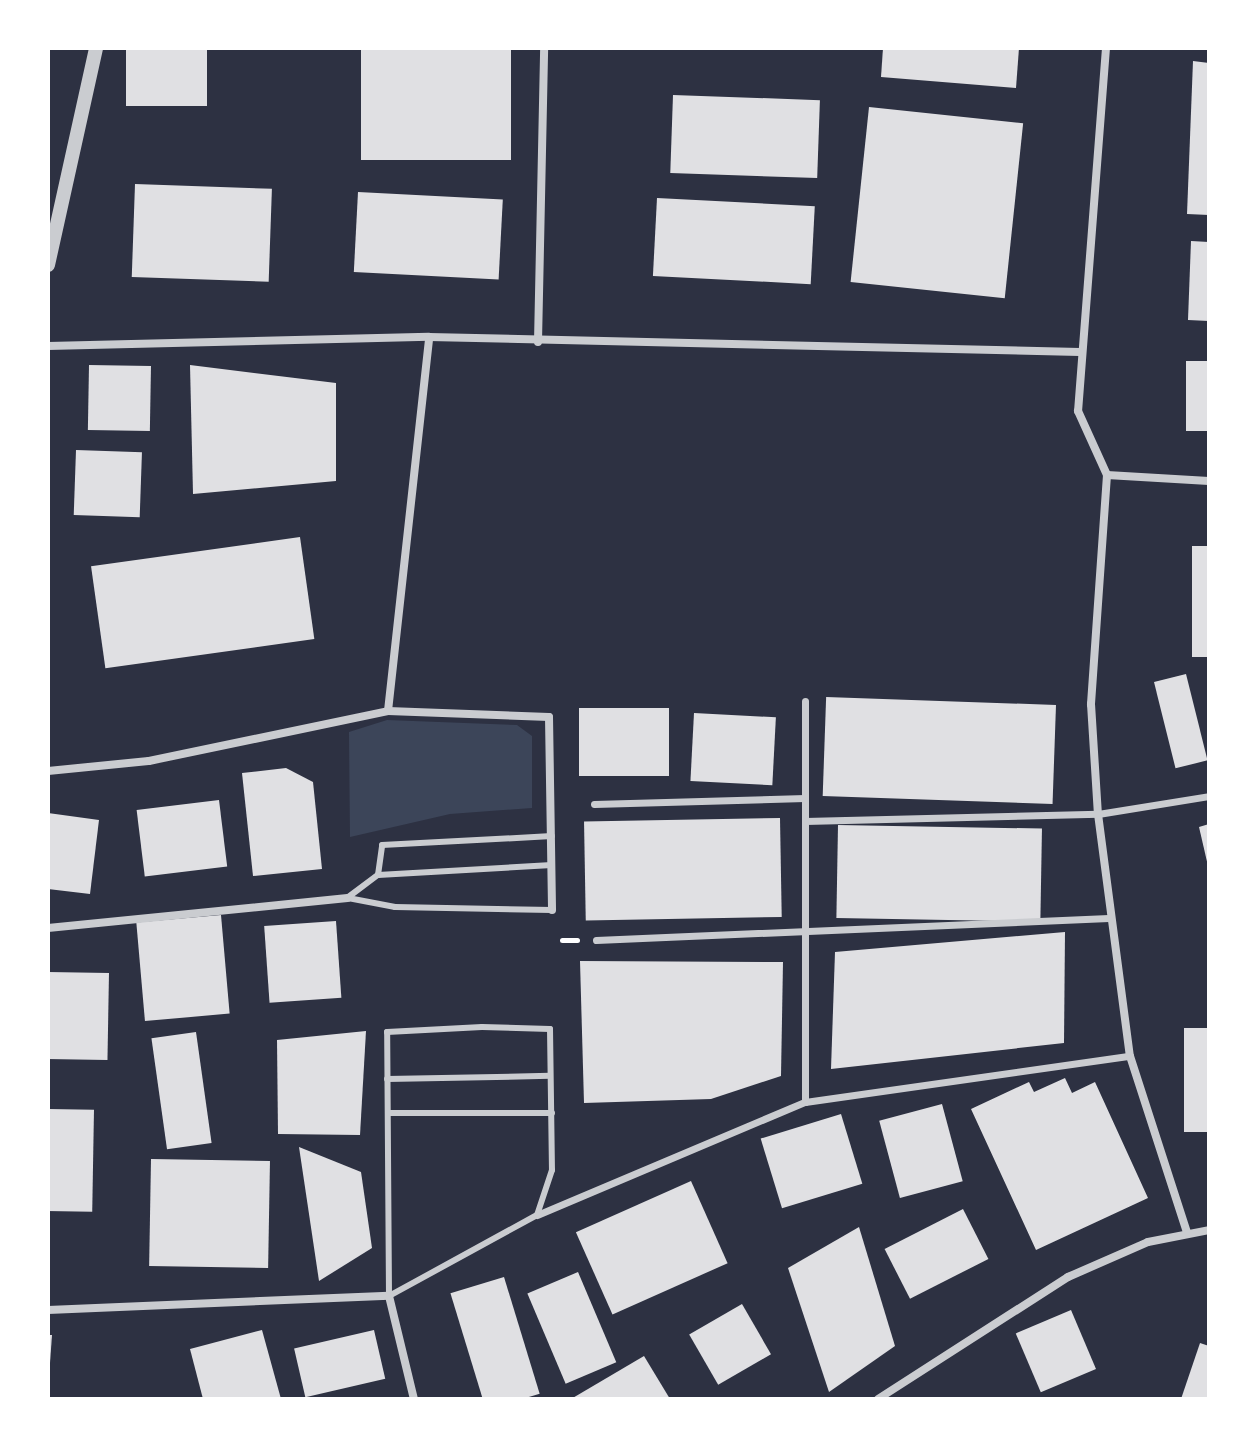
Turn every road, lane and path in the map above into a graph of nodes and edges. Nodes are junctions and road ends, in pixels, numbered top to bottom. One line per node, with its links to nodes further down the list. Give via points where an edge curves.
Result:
1 (96, 48): 4 (street)
2 (544, 48): 6 (street)
3 (1106, 48): 8 (street)
4 (48, 265)
5 (429, 337): 6 (street); 7 (street); 12 (street)
6 (538, 342): 8 (street)
7 (48, 346)
8 (1080, 352): 9 (street, via 1078,411)
9 (1107, 475): 10 (street); 17 (street, via 1091,704)
10 (1209, 481)
11 (805, 701): 15 (street)
12 (388, 711): 13 (street, via 149,761); 19 (street, via 526,712 549,717)
13 (48, 771)
14 (1209, 796): 17 (street)
15 (805, 798): 16 (street); 18 (street)
16 (594, 804)
17 (1098, 814): 18 (street); 24 (street)
18 (805, 821): 26 (street)
19 (553, 836): 20 (street); 21 (lane, via 382,845)
20 (552, 865): 21 (lane); 23 (street)
21 (378, 875): 22 (lane)
22 (347, 898): 23 (lane, via 395,907); 25 (street)
23 (552, 910)
24 (1109, 918): 26 (street); 28 (street)
25 (48, 928)
26 (804, 936): 27 (street); 31 (street)
27 (596, 940)
28 (1130, 1056): 31 (street); 36 (street)
29 (550, 1076): 30 (lane); 30 (lane, via 550,1029 482,1027 387,1032); 33 (lane)
30 (387, 1079): 32 (lane)
31 (805, 1102): 34 (street)
32 (388, 1113): 33 (lane); 37 (lane)
33 (552, 1113): 34 (lane, via 552,1170)
34 (537, 1215): 37 (lane)
35 (1209, 1230): 36 (street)
36 (1187, 1232): 40 (street, via 1068,1277)
37 (389, 1296): 38 (street); 39 (street)
38 (48, 1310)
39 (414, 1399)
40 (878, 1399)

